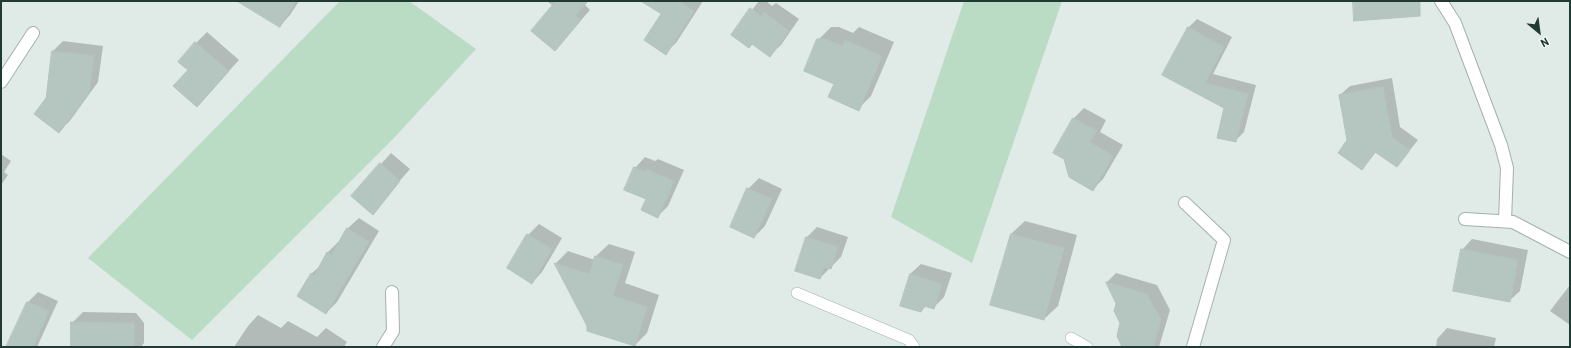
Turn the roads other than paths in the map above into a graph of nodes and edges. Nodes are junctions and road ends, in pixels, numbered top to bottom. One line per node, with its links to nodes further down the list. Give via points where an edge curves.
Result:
1 (1441, 1): 6 (street, via 1455,23 1501,145 1507,168)
2 (32, 33): 3 (street)
3 (1, 82)
4 (1185, 204): 14 (street, via 1224,240)
5 (1464, 218): 6 (street)
6 (1505, 221): 7 (street, via 1513,222)
7 (1570, 252)
8 (392, 292): 11 (street, via 393,331)
9 (797, 293): 12 (lane, via 909,340)
10 (1072, 338): 13 (lane)
11 (383, 347)
12 (914, 347)
13 (1087, 347)
14 (1193, 347)

